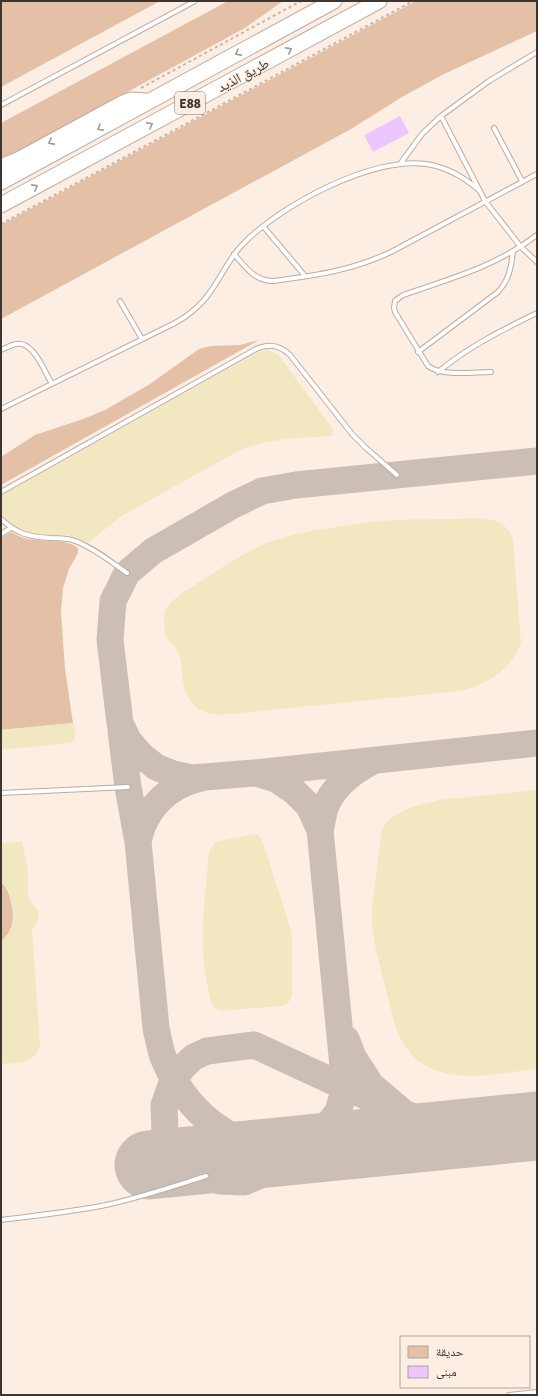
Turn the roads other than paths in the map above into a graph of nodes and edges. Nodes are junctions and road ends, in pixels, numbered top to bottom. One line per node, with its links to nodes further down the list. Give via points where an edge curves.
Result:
1 (195, 1): 6 (lane)
2 (334, 1): 5 (highway, طريق الذيد / E88, one-way to 5)
3 (378, 1): 16 (highway, طريق الذيد / E88, one-way to 3)
4 (537, 52): 7 (lane, via 489,81)
5 (149, 101): 10 (highway, one-way to 10, via 131,100 123,103); 13 (highway, طريق الذيد / E88, one-way to 13)
6 (1, 106)
7 (441, 116): 9 (lane, via 422,134); 14 (lane)
8 (494, 128): 12 (lane)
9 (400, 164): 14 (lane, via 426,164 438,167 461,176); 17 (lane, via 334,184 288,208)
10 (1, 167)
11 (537, 174): 12 (lane)
12 (522, 181): 15 (lane)
13 (1, 182)
14 (480, 191): 15 (lane)
15 (485, 201): 19 (lane); 23 (lane, via 375,259 341,271)
16 (1, 205)
17 (263, 226): 21 (lane); 23 (lane)
18 (537, 235): 19 (lane)
19 (521, 247): 20 (lane); 22 (lane)
20 (513, 252): 28 (lane, via 510,274 498,292); 28 (lane, via 481,268 397,298 395,312)
21 (234, 254): 23 (lane, via 254,276 263,280 274,281); 26 (lane, via 197,308 182,320)
22 (537, 262)
23 (305, 276)
24 (120, 301): 26 (lane)
25 (537, 313): 29 (lane, via 480,342)
26 (142, 339): 31 (lane)
27 (1, 350): 31 (lane, via 16,344 29,346)
28 (418, 352): 29 (lane, via 428,366)
29 (438, 372): 30 (lane)
30 (492, 372)
31 (52, 384): 32 (lane)
32 (1, 409)
33 (397, 475): 34 (lane, via 352,434 290,355 280,347 268,345 256,349)
34 (1, 492)
35 (1, 519): 36 (lane)
36 (11, 528): 37 (lane); 38 (lane, via 30,536 64,538 79,543)
37 (1, 534)
38 (127, 573)
39 (128, 787): 40 (lane)
40 (1, 793)
41 (206, 1176): 42 (lane, via 102,1206)
42 (1, 1220)
43 (537, 1392): 44 (lane)
44 (509, 1395)

